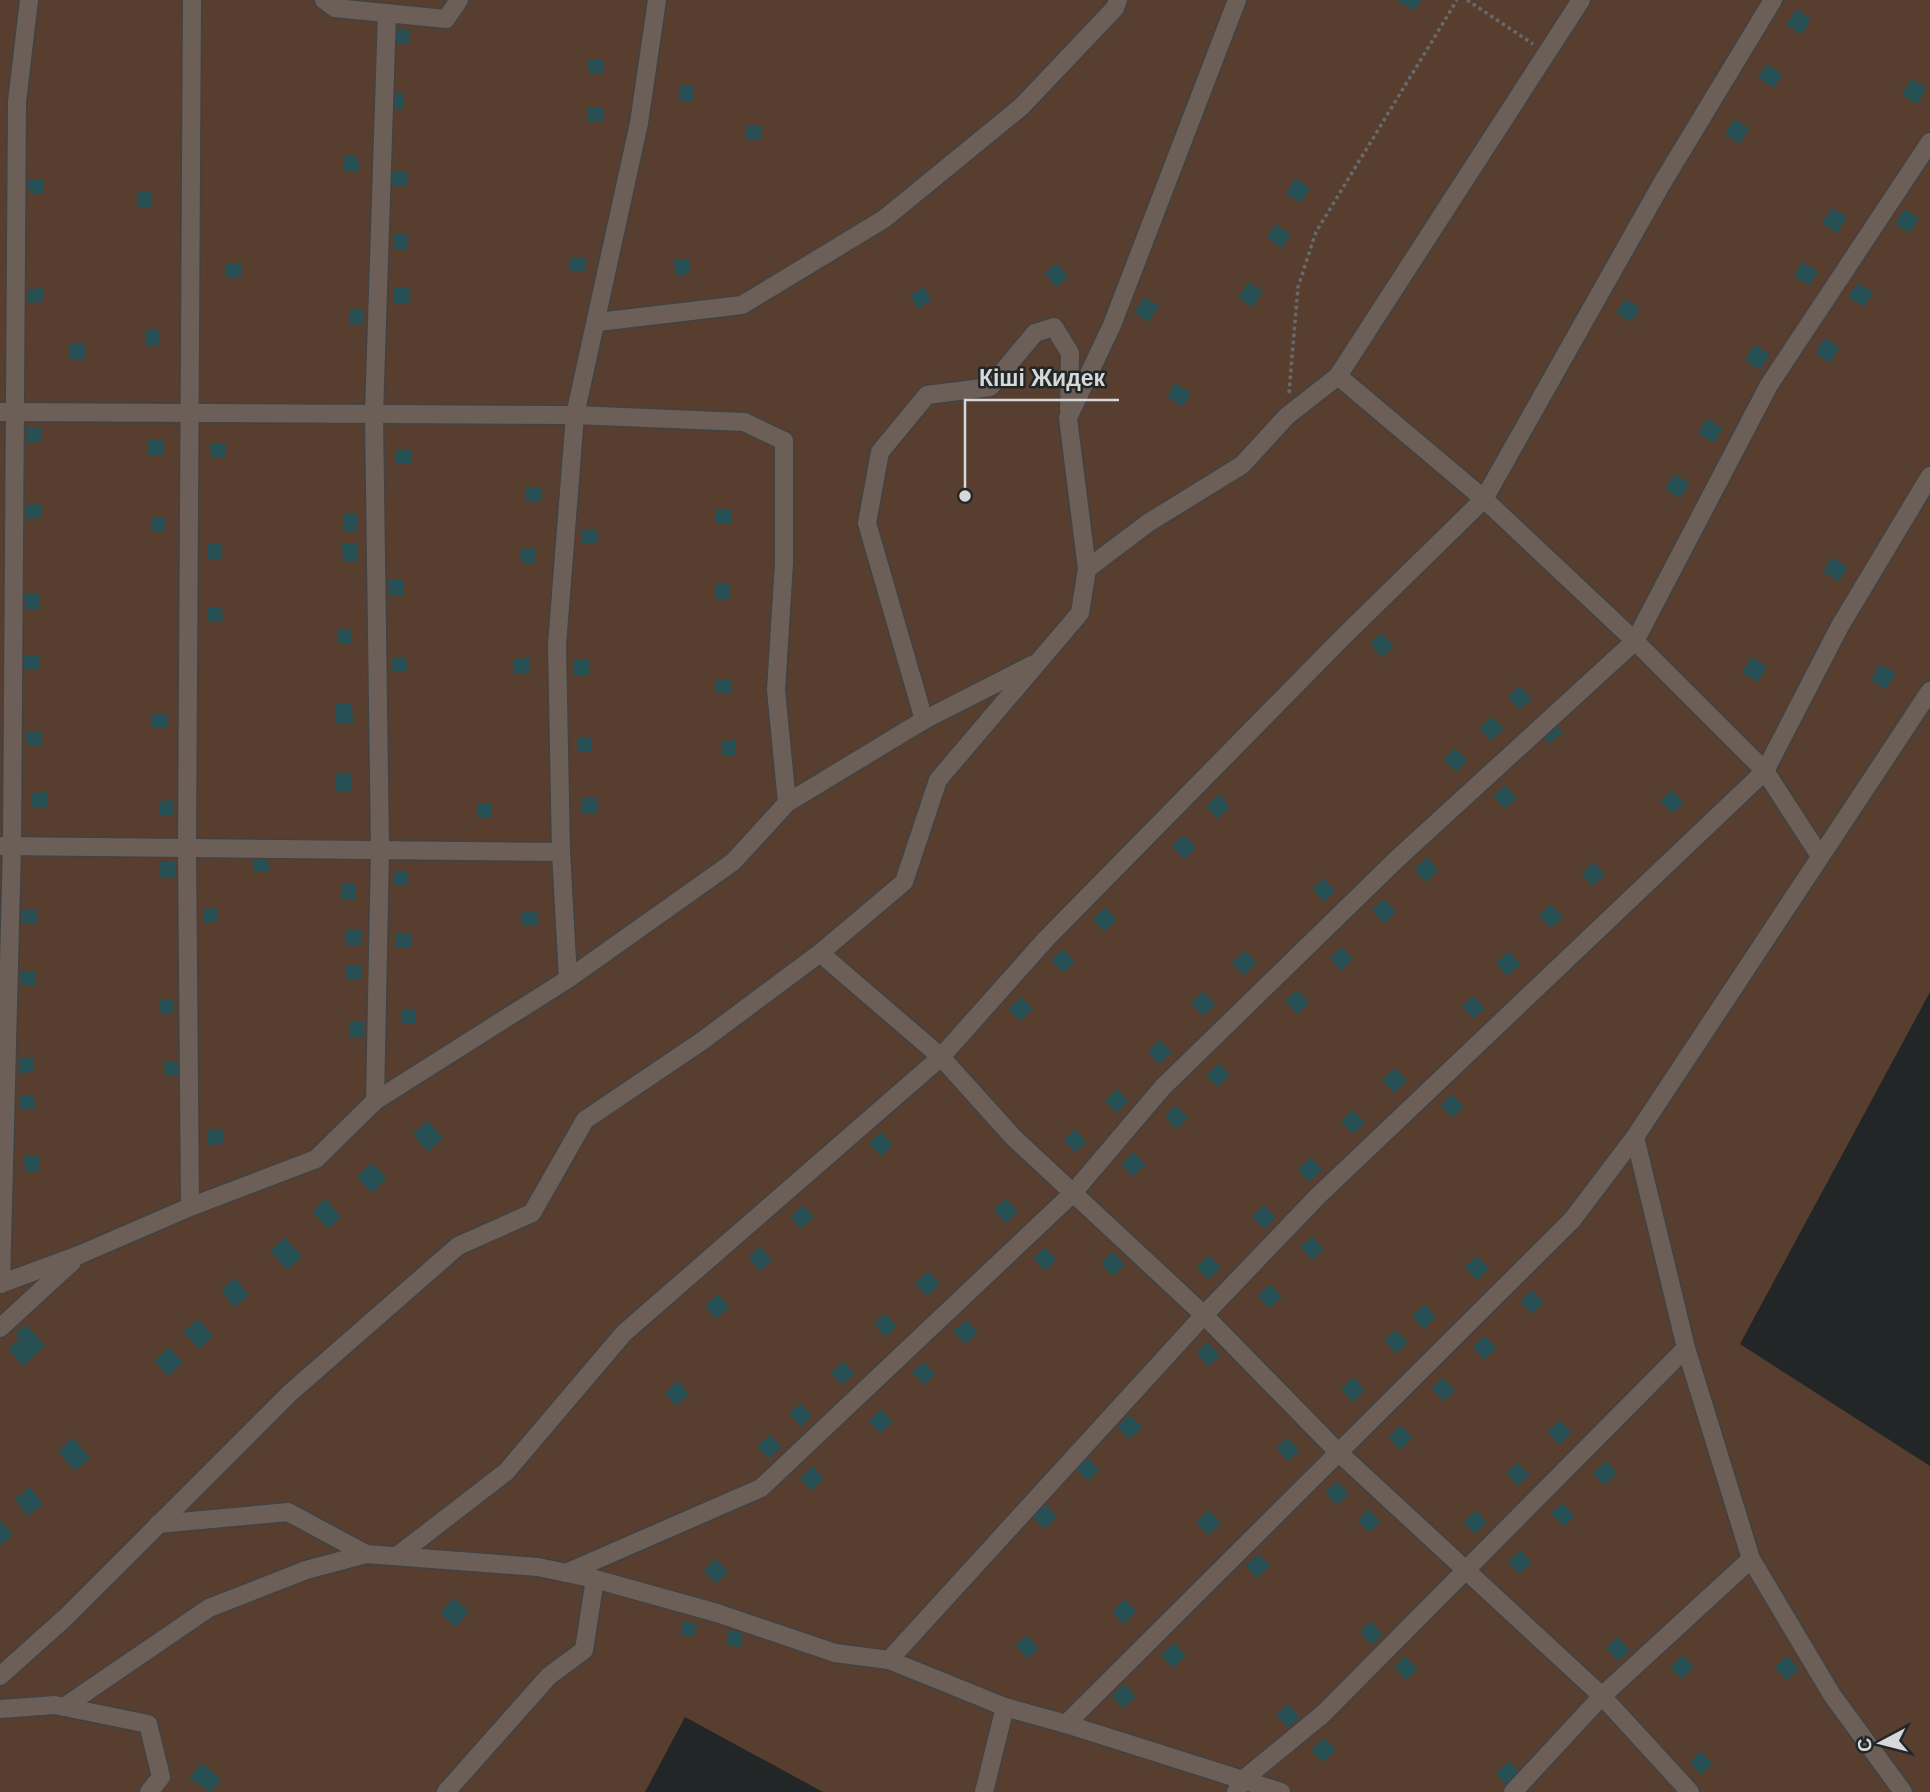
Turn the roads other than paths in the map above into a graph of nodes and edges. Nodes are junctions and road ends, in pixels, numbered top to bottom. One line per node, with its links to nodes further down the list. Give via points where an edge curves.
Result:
1 (29, 0): 14 (street, via 17,102)
2 (192, 0): 15 (street)
3 (324, 0): 10 (street, via 335,8)
4 (459, 0): 10 (street, via 446,19)
5 (657, 0): 12 (street, via 639,123)
6 (1118, 0): 12 (street, via 1021,107 884,219 742,305)
7 (1237, 0): 18 (street, via 1112,325)
8 (1581, 0): 13 (street)
9 (1773, 0): 20 (street, via 1661,185)
10 (387, 13): 16 (street)
11 (1930, 142): 22 (street, via 1769,385)
12 (597, 322): 17 (street)
13 (1338, 376): 20 (street); 21 (street, via 1287,416 1242,465 1148,523)
14 (8, 411): 15 (street); 28 (street)
15 (189, 412): 16 (street); 29 (street)
16 (374, 414): 17 (street); 30 (street)
17 (575, 415): 27 (street, via 744,422 784,441 784,563 776,690); 31 (street, via 557,645)
18 (1069, 418): 21 (street); 25 (street, via 1070,353 1054,327 1035,333 990,387 927,395 880,452 867,523)
19 (1930, 476): 26 (street, via 1840,626)
20 (1484, 499): 22 (street); 35 (street, via 1046,939)
21 (1087, 569): 23 (street, via 1080,613)
22 (1636, 641): 26 (street); 38 (street, via 1397,859 1173,1077)
23 (1042, 660): 25 (street); 33 (street, via 938,780 904,882)
24 (1930, 691): 32 (street)
25 (924, 720): 27 (street)
26 (1765, 771): 32 (street); 42 (street, via 1318,1196)
27 (787, 803): 34 (street, via 733,862)
28 (6, 846): 29 (street); 41 (street)
29 (187, 848): 30 (street); 39 (street)
30 (380, 850): 31 (street); 36 (street)
31 (561, 852): 34 (street)
32 (1820, 856): 37 (street)
33 (820, 953): 35 (street); 46 (street, via 702,1041 584,1120 532,1213 458,1246 290,1393)
34 (568, 979): 36 (street)
35 (941, 1057): 38 (street); 48 (street, via 625,1334 506,1472)
36 (375, 1101): 39 (street, via 316,1158)
37 (1635, 1137): 44 (street); 45 (street, via 1572,1220)
38 (1072, 1194): 42 (street); 51 (street, via 761,1488)
39 (190, 1207): 40 (street)
40 (79, 1255): 41 (street); 43 (street)
41 (1, 1284)
42 (1204, 1315): 45 (street); 53 (street)
43 (0, 1328)
44 (1686, 1348): 49 (street); 50 (street)
45 (1337, 1451): 50 (street); 59 (street)
46 (158, 1524): 47 (street, via 288,1512); 54 (street)
47 (366, 1554): 48 (street); 56 (street, via 306,1570 209,1608)
48 (397, 1556): 51 (street)
49 (1751, 1559): 55 (street); 67 (street, via 1832,1695)
50 (1466, 1570): 55 (street); 60 (street, via 1323,1714)
51 (566, 1573): 52 (street)
52 (594, 1579): 53 (street, via 717,1613 835,1653); 62 (street, via 584,1650 549,1676)
53 (889, 1660): 57 (street)
54 (0, 1676)
55 (1602, 1696): 65 (street); 66 (street)
56 (64, 1707): 58 (street); 61 (street, via 148,1724 161,1777)
57 (1005, 1707): 59 (street); 63 (street)
58 (0, 1709)
59 (1066, 1724): 60 (street)
60 (1240, 1785): 64 (street)
61 (149, 1792)
62 (446, 1792)
63 (984, 1792)
64 (1281, 1792)
65 (1513, 1792)
66 (1690, 1792)
67 (1903, 1792)

